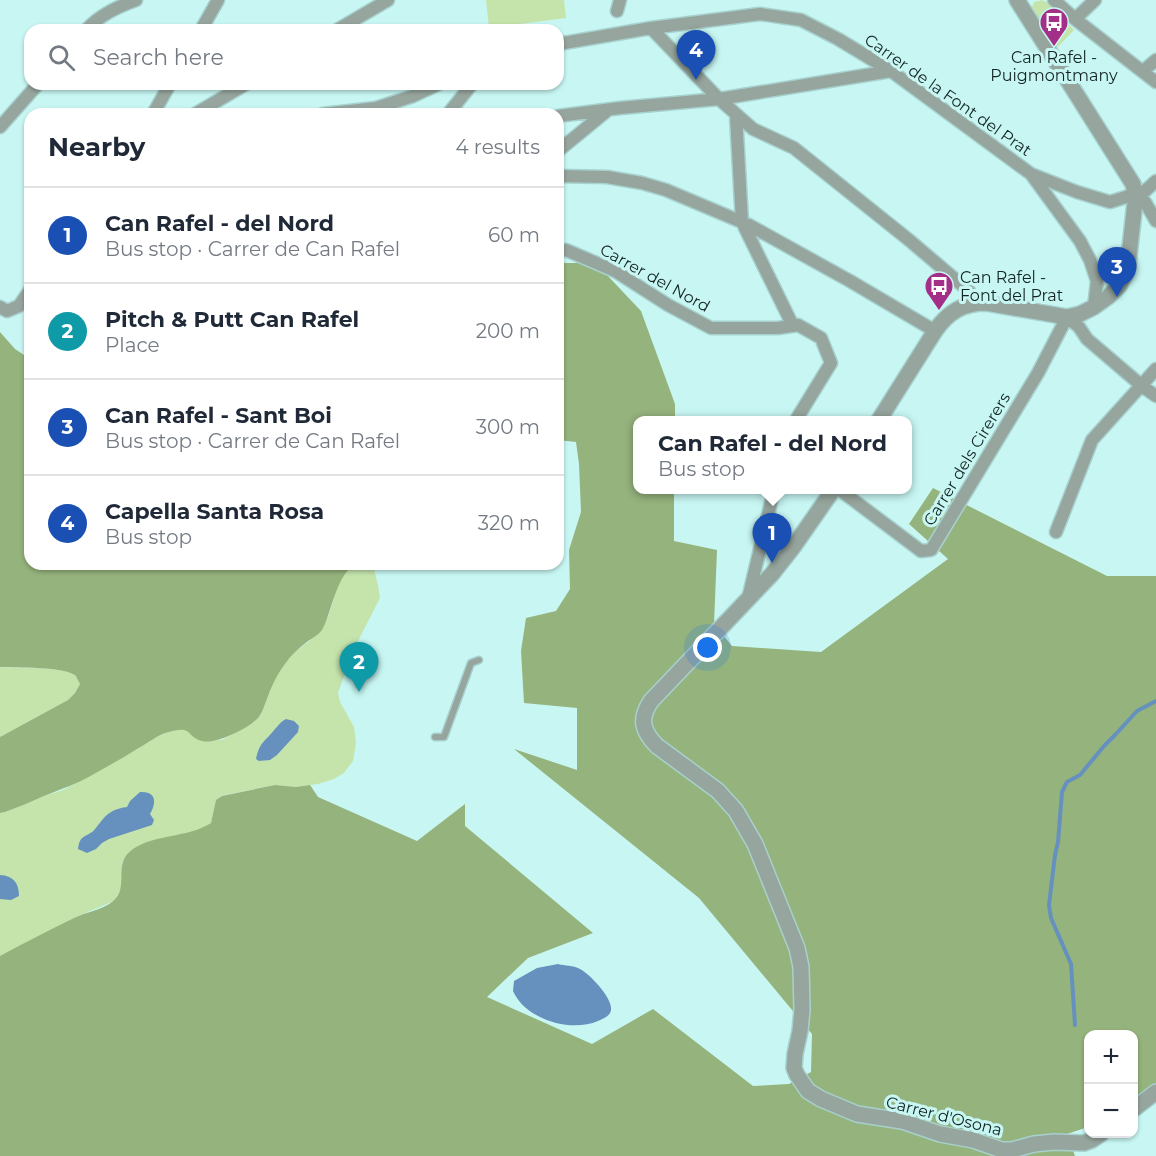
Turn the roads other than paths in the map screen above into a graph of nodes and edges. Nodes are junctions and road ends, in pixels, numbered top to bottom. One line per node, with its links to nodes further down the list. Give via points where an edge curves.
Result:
1 (136, 0): 8 (street)
2 (218, 0): 9 (street)
3 (388, 0): 10 (street)
4 (1017, 0): 35 (street, via 1133,184)
5 (1054, 0): 7 (street)
6 (1095, 0): 7 (street)
7 (1075, 19): 15 (street)
8 (91, 24)
9 (204, 24)
10 (347, 24)
11 (651, 28): 12 (street, Carrer de la Font del Prat); 14 (street, Carrer de la Font del Prat, via 759,14 801,20); 22 (street)
12 (564, 43)
13 (1156, 60): 15 (street)
14 (891, 71): 22 (street); 32 (street, Carrer de la Font del Prat)
15 (1143, 71): 16 (street)
16 (1156, 82)
17 (33, 90): 30 (street)
18 (167, 90): 23 (street)
19 (236, 90): 24 (street)
20 (426, 90): 25 (street)
21 (467, 90): 26 (street)
22 (719, 99): 27 (street); 29 (street)
23 (156, 108)
24 (205, 108)
25 (376, 108)
26 (453, 108)
27 (608, 110): 28 (street); 31 (street)
28 (564, 115)
29 (736, 115): 37 (street); 40 (street, via 753,129 794,148 969,291)
30 (0, 127)
31 (564, 146)
32 (1031, 174): 35 (street, via 1110,202); 42 (street, Carrer de la Font del Prat, via 1090,260 1097,281)
33 (564, 176): 37 (street, via 642,183)
34 (1156, 181): 35 (street)
35 (1135, 194): 36 (street); 42 (street, via 1128,265 1119,286)
36 (1156, 221)
37 (742, 222): 44 (street); 45 (street)
38 (564, 250): 44 (street, Carrer del Nord, via 615,271 711,328)
39 (24, 299): 41 (street, via 7,311)
40 (973, 303): 43 (street); 45 (street, via 951,313)
41 (0, 307)
42 (1094, 307): 43 (street)
43 (1067, 317): 47 (street); 53 (street, Carrer dels Cirerers, via 931,550 921,551)
44 (793, 326): 49 (street, Carrer del Nord, via 821,338 831,363)
45 (935, 331): 50 (street)
46 (1156, 369): 47 (street)
47 (1142, 386): 48 (street); 54 (street, via 1092,440)
48 (1156, 396)
49 (798, 416)
50 (882, 416)
51 (773, 494): 55 (street)
52 (830, 494): 55 (street, via 794,546)
53 (847, 494)
54 (1056, 532)
55 (748, 600): 60 (street, Carrer d'Osona, via 651,701 646,709 645,730 657,746 718,791 743,821 755,844 790,929 801,967 802,1010 794,1068 797,1075 808,1091 843,1109 872,1118 902,1121 1002,1150 1054,1142 1084,1143)
56 (479, 660): 57 (lane, via 471,663 444,737)
57 (435, 737)
58 (1156, 1092): 59 (street)
59 (1138, 1106)
60 (1095, 1138)

